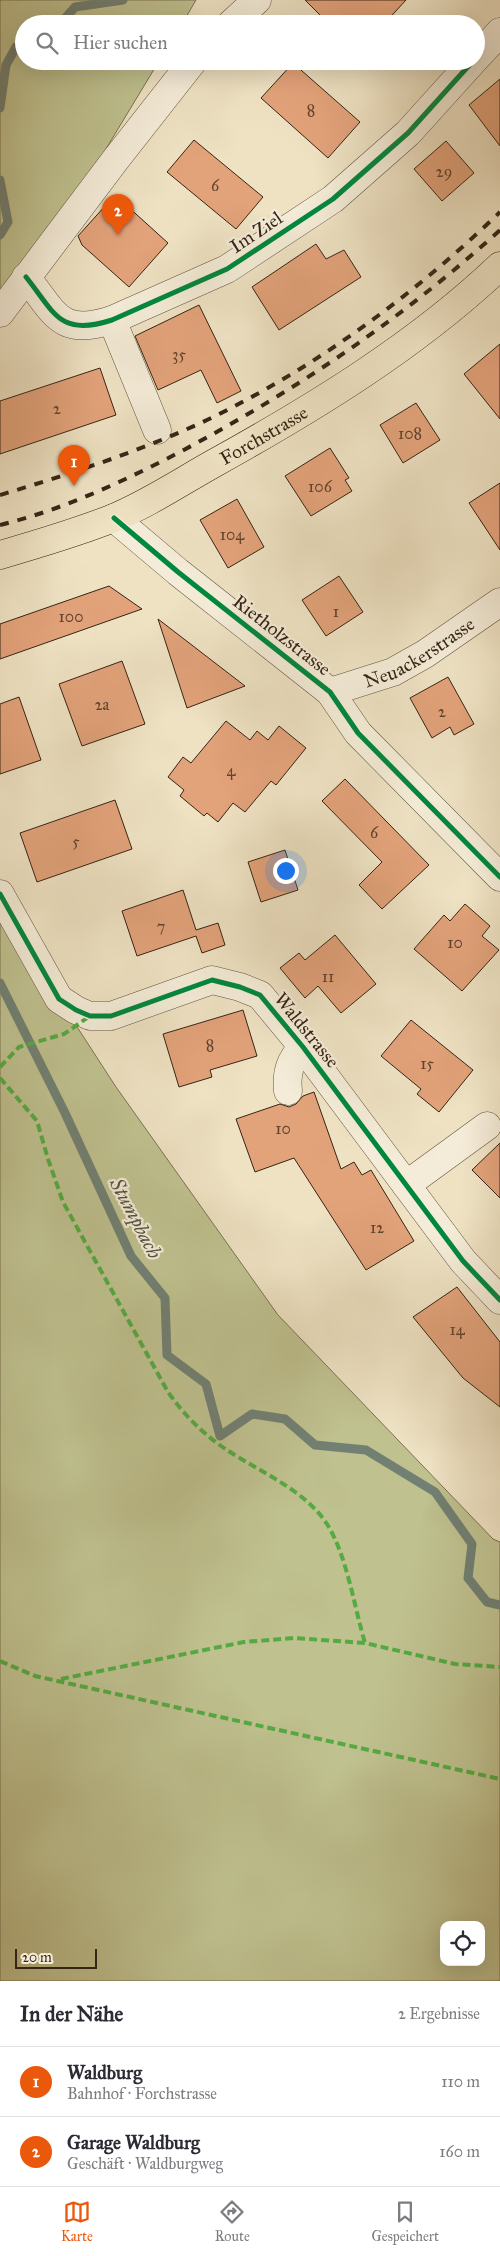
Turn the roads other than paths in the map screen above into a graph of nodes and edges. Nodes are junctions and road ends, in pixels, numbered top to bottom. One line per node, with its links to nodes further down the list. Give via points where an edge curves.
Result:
1 (257, 0): 2 (street)
2 (240, 15)
3 (500, 32): 4 (street)
4 (485, 48)
5 (186, 70): 8 (street)
6 (465, 70): 10 (street, Im Ziel, via 408,133 332,199 227,270)
7 (500, 266): 12 (main road, Forchstrasse, via 474,291 366,373 248,444)
8 (26, 277): 9 (street); 10 (street, Im Ziel, via 53,314 71,325 92,326)
9 (0, 313)
10 (112, 320): 11 (street)
11 (157, 430)
12 (114, 518): 13 (main road, Forchstrasse); 15 (street, Rietholzstrasse)
13 (0, 555)
14 (500, 602): 15 (street, Neuackerstrasse, via 393,672)
15 (330, 692): 16 (street, Rietholzstrasse, via 358,734)
16 (500, 877)
17 (0, 894): 18 (street, Waldstrasse, via 59,999 76,1010 90,1016 111,1016 212,980 260,995)
18 (303, 1047): 19 (street, via 291,1060); 21 (street, Waldstrasse)
19 (288, 1091)
20 (487, 1126): 21 (street)
21 (406, 1184): 22 (street, Waldstrasse, via 463,1261)
22 (500, 1300)

